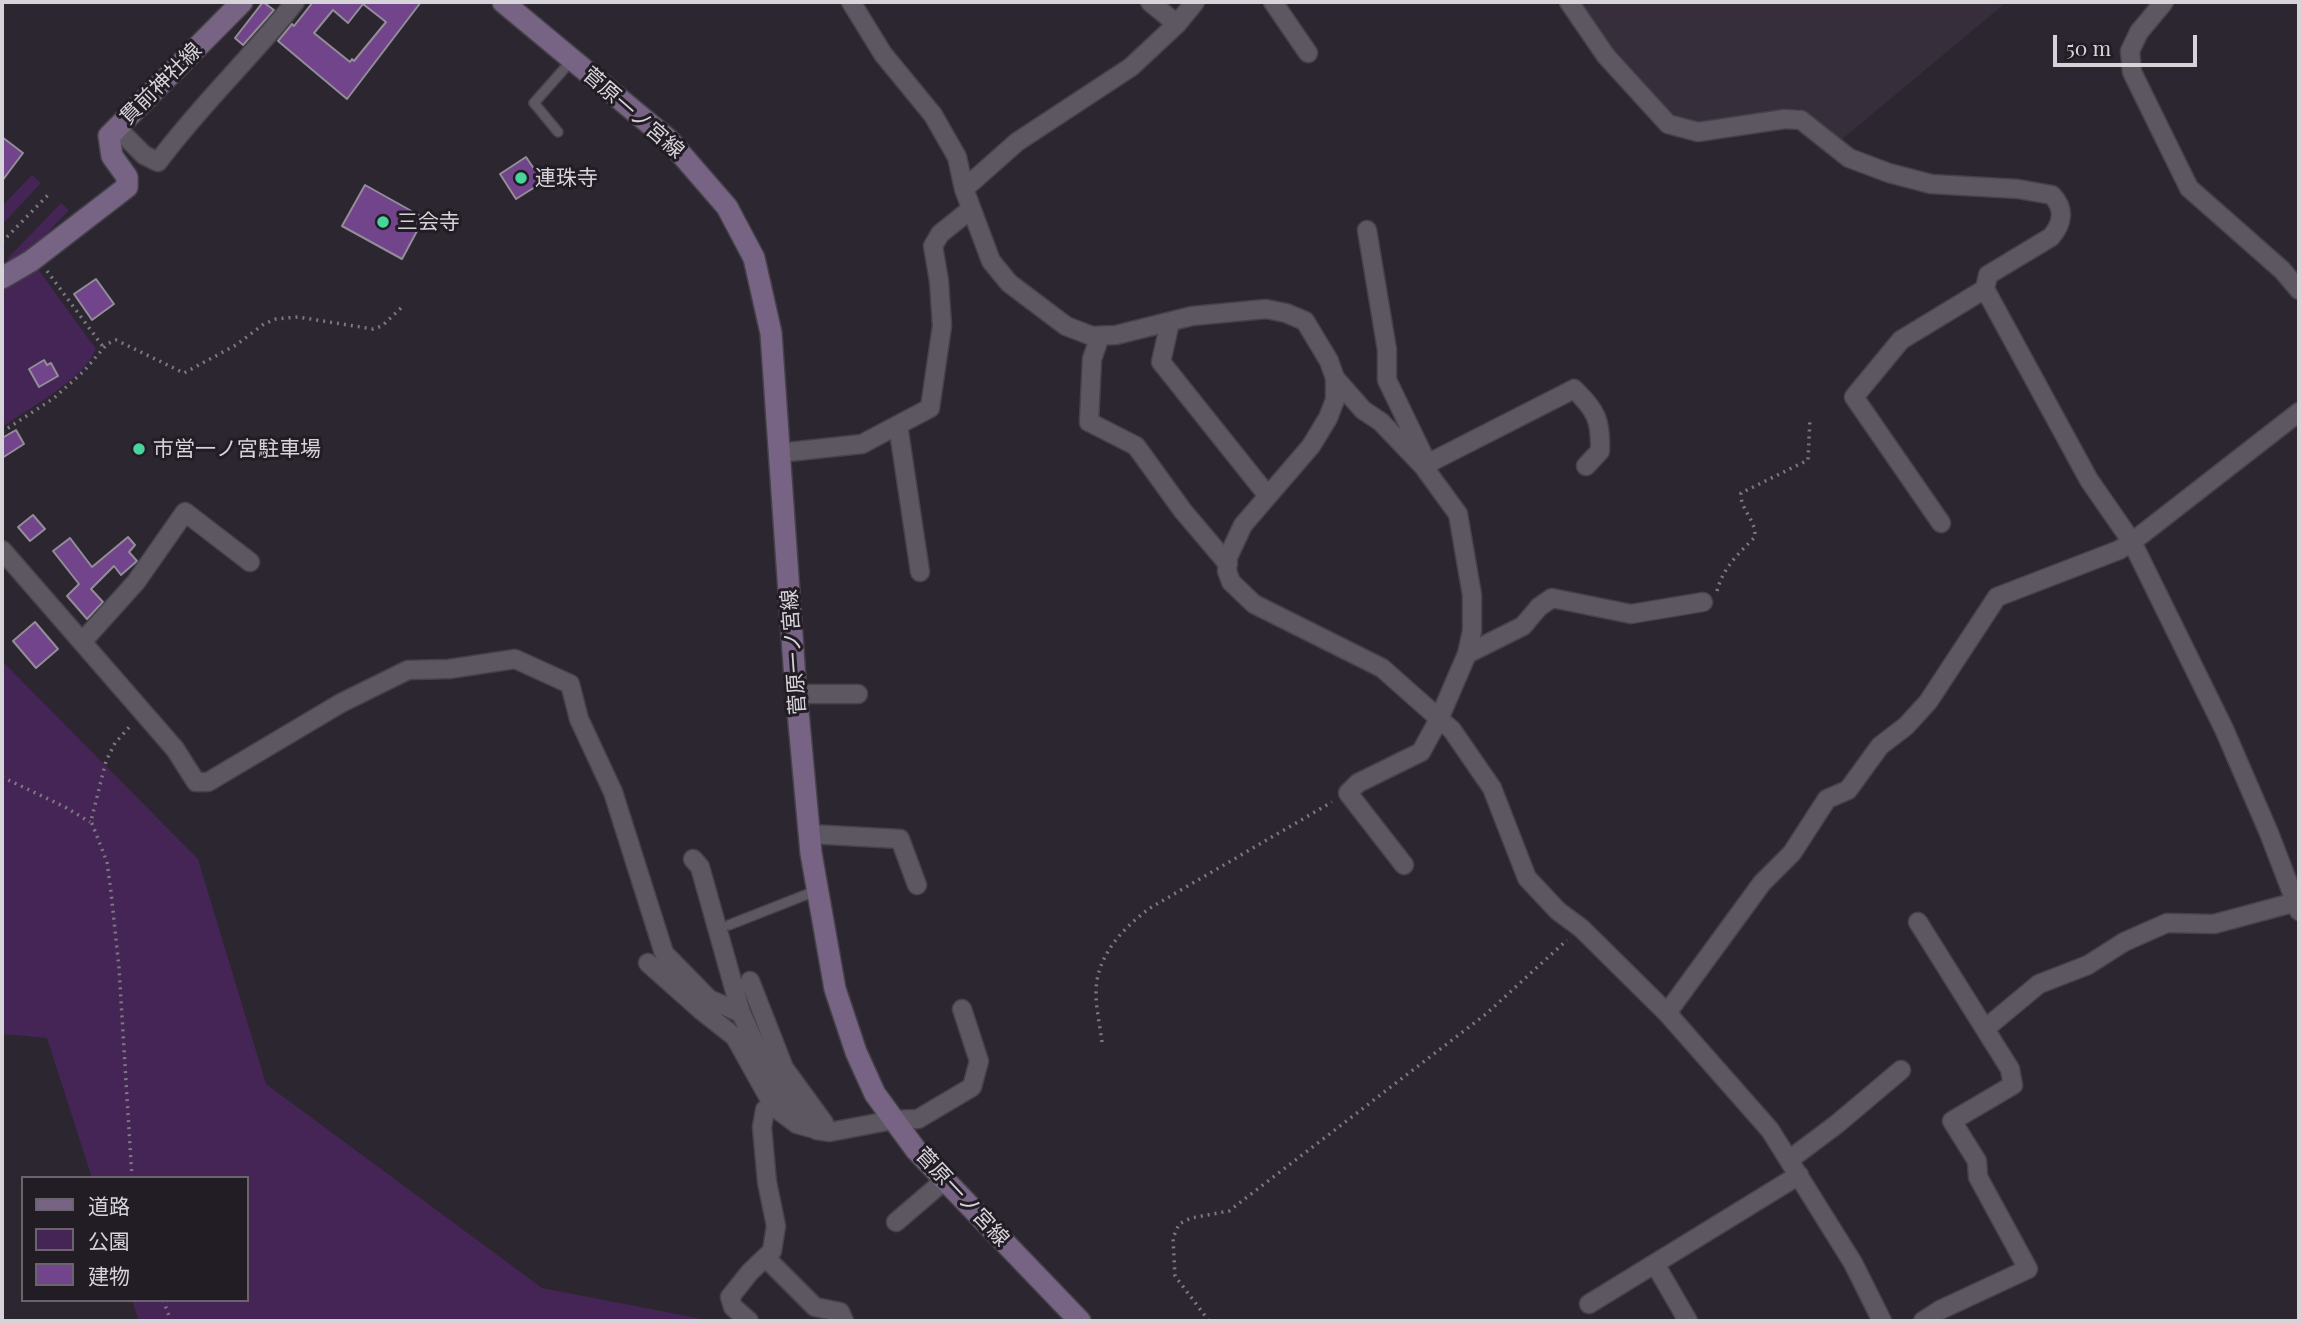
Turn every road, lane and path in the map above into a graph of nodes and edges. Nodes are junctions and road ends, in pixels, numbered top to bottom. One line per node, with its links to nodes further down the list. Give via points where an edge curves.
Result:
1 (242, 2): 13 (main road, 貫前神社線)
2 (295, 2): 13 (street, via 158,162 144,155)
3 (503, 2): 12 (main road, 菅原一ノ宮線)
4 (851, 2): 15 (street, via 883,54 933,115 957,157)
5 (1150, 2): 10 (street)
6 (1195, 2): 10 (street)
7 (1273, 2): 11 (street)
8 (1569, 2): 22 (street, via 1606,56 1668,124 1698,132 1801,120 1849,158 1889,173 1931,184 2052,195 2062,211 2057,230 1988,275)
9 (2164, 2): 23 (street, via 2130,51 2132,72 2189,188)
10 (1177, 24): 15 (street, via 1131,67 1017,142)
11 (1308, 52)
12 (572, 60): 14 (lane, via 534,103); 35 (main road, 菅原一ノ宮線, via 669,141 727,206 754,258 771,333)
13 (117, 128): 20 (main road, 貫前神社線, via 109,136 127,187)
14 (558, 132)
15 (964, 189): 17 (street)
16 (49, 194): 19 (path)
17 (971, 209): 26 (street, via 991,261 1009,283 1066,326); 32 (street, via 940,234 933,246 942,326 930,408)
18 (1367, 230): 29 (street, via 1387,350)
19 (2, 243)
20 (36, 257): 21 (main road, 貫前神社線); 27 (path)
21 (2, 278)
22 (1985, 289): 39 (street, via 1901,340 1854,397); 40 (street, via 2089,480)
23 (2299, 290)
24 (402, 307): 27 (path, via 373,329 298,317 276,319 184,373 121,341)
25 (1170, 322): 26 (street); 28 (street, via 1266,309 1286,313 1305,321); 38 (street, via 1161,362)
26 (1100, 336): 43 (street, via 1092,359 1089,422 1136,446)
27 (104, 348): 34 (path, via 54,398)
28 (1335, 378): 33 (street, via 1363,410); 38 (street, via 1335,400 1328,418 1311,446)
29 (1387, 380): 33 (street); 36 (street)
30 (2299, 412): 40 (street)
31 (1810, 418): 45 (path, via 1808,460 1741,493 1740,502 1755,526 1755,537 1732,560 1712,601)
32 (898, 425): 35 (street, via 862,444); 44 (street)
33 (1386, 426): 36 (street)
34 (2, 432)
35 (779, 453): 48 (main road, 菅原一ノ宮線)
36 (1425, 464): 37 (street, via 1574,389 1588,402 1601,428 1600,451); 47 (street, via 1458,514 1472,595)
37 (1586, 466)
38 (1268, 496): 43 (street, via 1243,525)
39 (1941, 523)
40 (2132, 542): 60 (street, via 2224,729); 68 (street, via 1997,597 1928,702 1880,746 1849,790 1827,799 1792,853 1762,883)
41 (2, 550): 46 (street)
42 (250, 562): 46 (street, via 185,512 135,582)
43 (1228, 564): 51 (street, via 1231,582 1254,604 1382,668)
44 (920, 572)
45 (1703, 602): 47 (street, via 1631,614 1552,598 1523,626)
46 (82, 642): 50 (street)
47 (1467, 654): 51 (street)
48 (797, 694): 49 (street); 55 (main road, 菅原一ノ宮線)
49 (858, 694)
50 (143, 712): 67 (street, via 196,782 208,782 341,703 408,670 515,659 570,684 579,719 613,792 664,953 709,999); 77 (path, via 115,743 106,761 91,821 107,862 111,892)
51 (1439, 719): 53 (street, via 1421,752 1358,783); 63 (street, via 1452,730 1492,788 1527,878)
52 (2, 777): 54 (path)
53 (1348, 793): 57 (street); 70 (path, via 1129,924 1113,942 1101,967 1096,992)
54 (90, 821)
55 (809, 834): 58 (street, via 900,839); 59 (main road, 菅原一ノ宮線)
56 (692, 859): 67 (street, via 700,867)
57 (1404, 865)
58 (917, 885)
59 (818, 890): 62 (lane); 73 (main road, 菅原一ノ宮線, via 843,1014 856,1052)
60 (2298, 906): 69 (street, via 2214,924 2167,923 2088,965 2039,984)
61 (1917, 922): 69 (street)
62 (729, 925)
63 (1581, 928): 68 (street); 88 (path, via 1486,1014 1229,1211 1179,1224 1173,1238 1175,1276)
64 (648, 963): 72 (street, via 735,1037)
65 (750, 981): 74 (street, via 785,1068)
66 (962, 1009): 73 (street, via 979,1062 972,1087 918,1119)
67 (741, 1013): 74 (street, via 770,1076)
68 (1667, 1013): 75 (street, via 1770,1130)
69 (1986, 1028): 91 (street, via 2010,1069 2013,1084 1952,1121 1977,1161 1978,1177 2028,1269)
70 (1102, 1042)
71 (1901, 1070): 75 (street)
72 (774, 1107): 74 (street, via 797,1124); 80 (street, via 765,1110 762,1127 776,1226 772,1251)
73 (893, 1120): 74 (street); 78 (main road, 菅原一ノ宮線)
74 (823, 1131)
75 (1789, 1160): 76 (street)
76 (1799, 1175): 81 (street); 90 (street)
77 (132, 1176)
78 (946, 1180): 79 (street); 87 (main road, 菅原一ノ宮線)
79 (896, 1222)
80 (766, 1258): 85 (street, via 730,1297 733,1307); 86 (street, via 815,1307 840,1312)
81 (1655, 1264): 83 (street); 89 (street)
82 (164, 1302): 84 (path)
83 (1589, 1304)
84 (171, 1321)
85 (749, 1321)
86 (844, 1321)
87 (1080, 1321)
88 (1209, 1321)
89 (1688, 1321)
90 (1882, 1321)
91 (1923, 1321)

